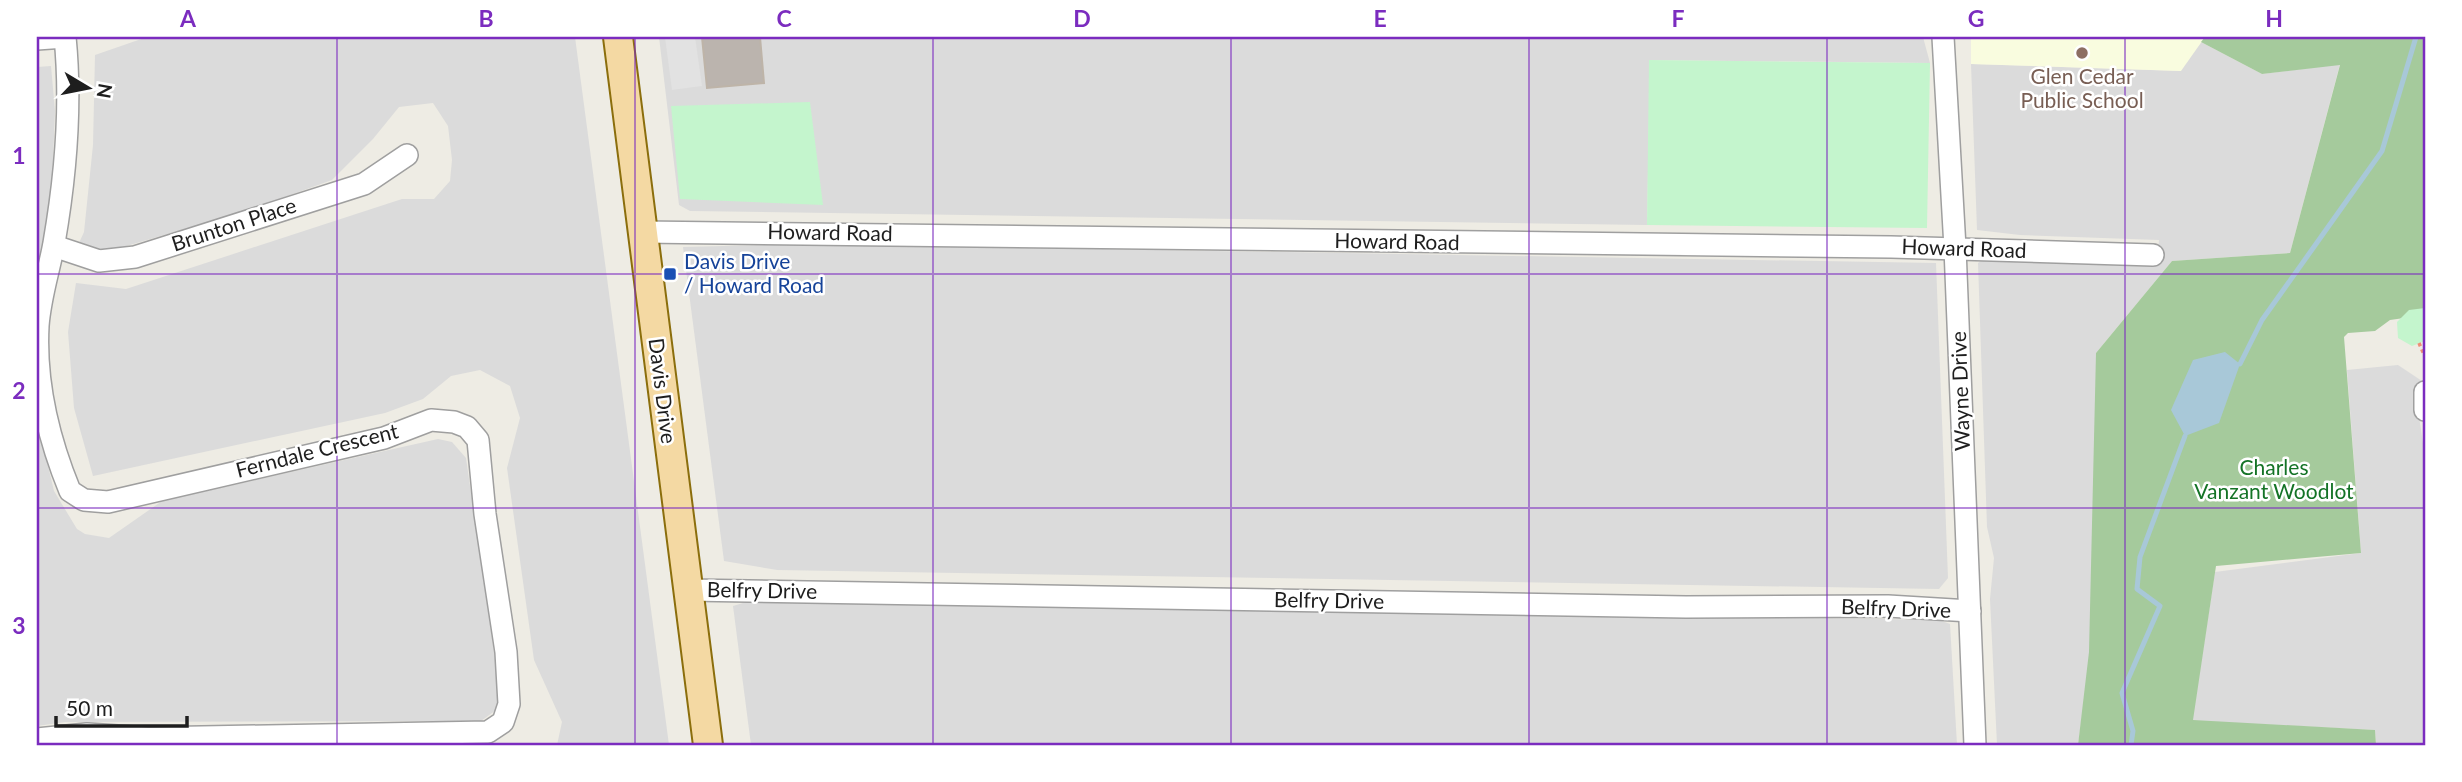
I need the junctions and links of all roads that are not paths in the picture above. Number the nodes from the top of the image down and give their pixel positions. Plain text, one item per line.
1 (65, 37) edge
2 (618, 37) edge
3 (1943, 37) edge
4 (37, 39) edge
5 (407, 155) dead end
6 (642, 232) junction
7 (54, 246) junction
8 (1955, 248) junction
9 (2153, 255) dead end
10 (2425, 392) edge
11 (2425, 410) edge
12 (688, 590) junction
13 (1970, 611) junction
14 (37, 739) edge
15 (708, 745) edge
16 (1975, 745) edge

1 - 4 street
1 - 7 street, Ferndale Crescent
2 - 6 main road, Davis Drive
3 - 8 street, Wayne Drive
5 - 7 street, Brunton Place
6 - 8 street, Howard Road
6 - 12 main road, Davis Drive
7 - 14 street, Ferndale Crescent
8 - 9 street, Howard Road
8 - 13 street, Wayne Drive
10 - 11 street
12 - 13 street, Belfry Drive
12 - 15 main road, Davis Drive
13 - 16 street, Wayne Drive

